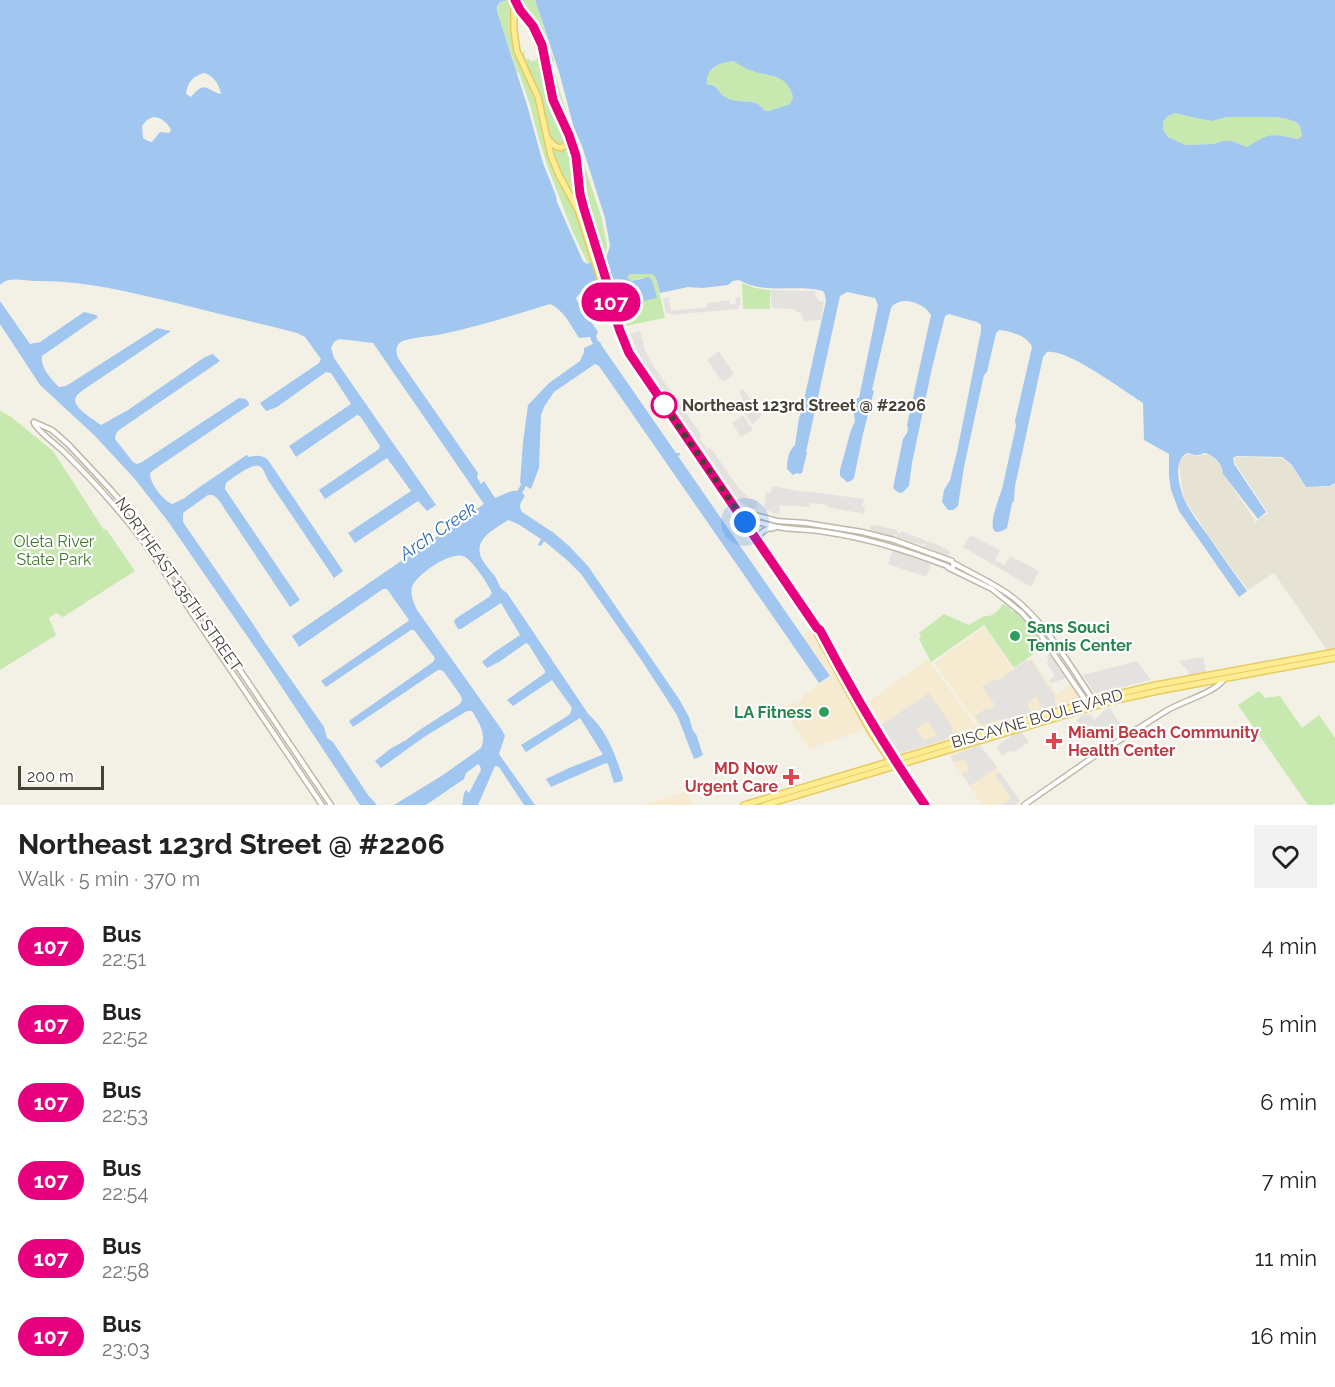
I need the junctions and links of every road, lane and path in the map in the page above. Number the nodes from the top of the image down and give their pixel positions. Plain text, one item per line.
1 (514, 0) edge
2 (545, 135) junction
3 (569, 135) junction
4 (596, 257) junction
5 (52, 430) junction
6 (47, 436) junction
7 (126, 507) junction
8 (119, 511) junction
9 (745, 522) junction
10 (780, 528) junction
11 (760, 532) dead end
12 (950, 565) junction
13 (186, 590) junction
14 (179, 594) junction
15 (1335, 652) edge
16 (1335, 658) edge
17 (1230, 672) junction
18 (842, 674) junction
19 (244, 676) junction
20 (1224, 679) junction
21 (237, 680) junction
22 (1092, 704) junction
23 (1040, 717) junction
24 (1030, 726) junction
25 (869, 728) junction
26 (878, 733) junction
27 (884, 751) junction
28 (896, 763) junction
29 (878, 765) junction
30 (304, 766) junction
31 (298, 770) junction
32 (322, 805) edge
33 (331, 805) edge
34 (744, 805) edge
35 (765, 805) edge
36 (925, 805) edge
37 (1024, 805) edge

1 - 2 main road
1 - 3 main road
2 - 3 main road
2 - 4 main road
3 - 4 main road
4 - 9 main road
5 - 6 street
5 - 6 street, NORTHEAST 135TH STREET
5 - 7 street, NORTHEAST 135TH STREET
6 - 8 street, NORTHEAST 135TH STREET
7 - 8 street
7 - 13 street, NORTHEAST 135TH STREET
8 - 14 street, NORTHEAST 135TH STREET
9 - 10 street
9 - 12 street
9 - 18 main road
10 - 11 street
10 - 12 street
12 - 22 street
13 - 14 street
13 - 19 street, NORTHEAST 135TH STREET
14 - 21 street, NORTHEAST 135TH STREET
15 - 17 main road, BISCAYNE BOULEVARD
16 - 20 main road, BISCAYNE BOULEVARD
17 - 20 main road
17 - 22 main road, BISCAYNE BOULEVARD
18 - 25 main road
18 - 26 main road
19 - 21 street
19 - 30 street, NORTHEAST 135TH STREET
20 - 22 main road, BISCAYNE BOULEVARD
20 - 37 street
21 - 31 street, NORTHEAST 135TH STREET
22 - 23 main road, BISCAYNE BOULEVARD
22 - 24 main road, BISCAYNE BOULEVARD
23 - 24 main road
23 - 28 main road, BISCAYNE BOULEVARD
24 - 28 main road, BISCAYNE BOULEVARD
25 - 26 main road
25 - 27 main road
26 - 28 main road
27 - 28 main road
27 - 29 main road
28 - 29 main road, BISCAYNE BOULEVARD
28 - 35 main road, BISCAYNE BOULEVARD
28 - 36 main road
29 - 34 main road, BISCAYNE BOULEVARD
30 - 31 street
30 - 33 street, NORTHEAST 135TH STREET
31 - 32 street, NORTHEAST 135TH STREET

